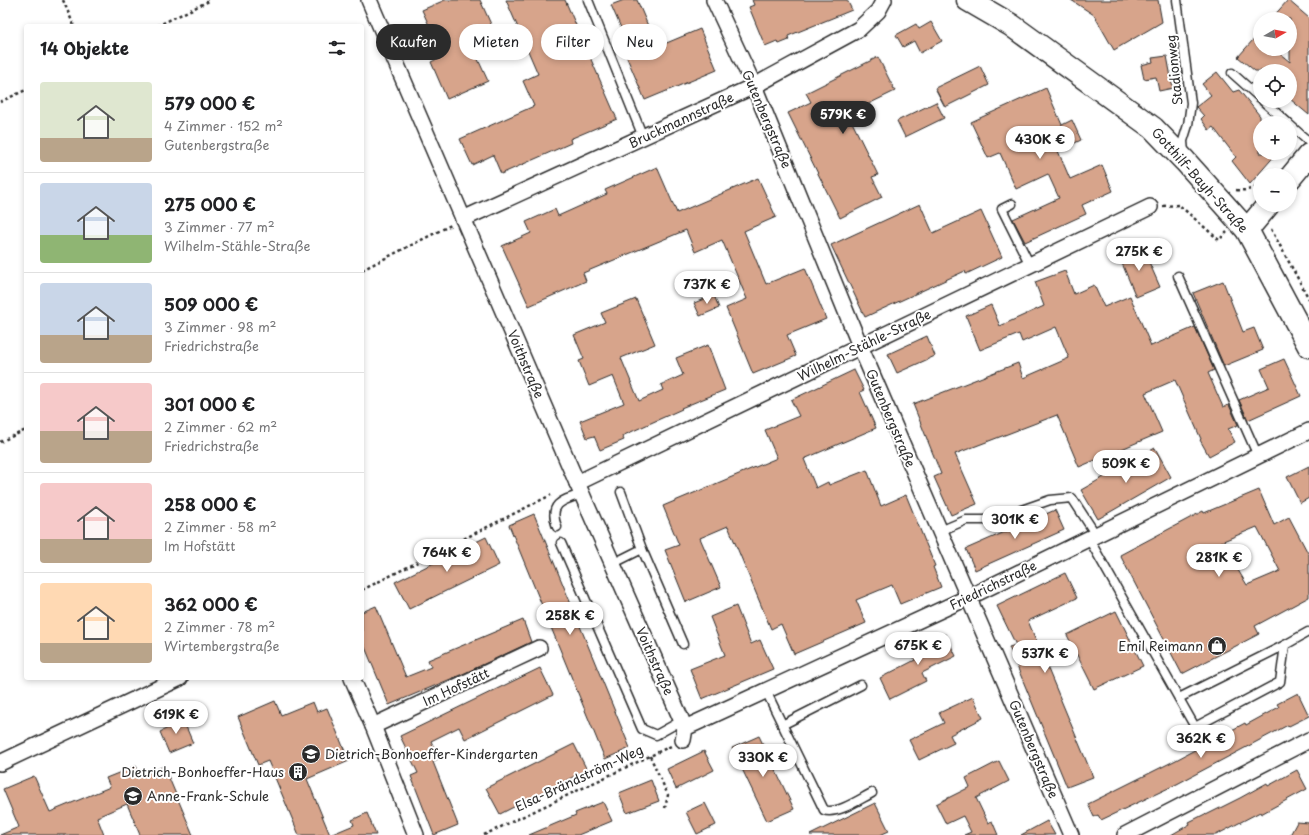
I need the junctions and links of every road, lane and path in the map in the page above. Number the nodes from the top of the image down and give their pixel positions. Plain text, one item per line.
1 (63, 0) edge
2 (211, 0) edge
3 (369, 0) edge
4 (588, 0) edge
5 (714, 0) edge
6 (884, 0) edge
7 (970, 0) edge
8 (1177, 0) edge
9 (73, 24) edge
10 (161, 24) edge
11 (1232, 74) dead end
12 (754, 86) junction
13 (24, 91) edge
14 (1253, 92) edge
15 (0, 102) edge
16 (1271, 108) edge
17 (1280, 116) edge
18 (1297, 131) edge
19 (643, 137) junction
20 (1309, 142) edge
21 (1309, 156) edge
22 (1185, 161) junction
23 (1297, 170) edge
24 (1253, 189) edge
25 (1246, 191) dead end
26 (1012, 204) dead end
27 (1150, 207) joint
28 (1268, 215) edge
29 (463, 219) junction
30 (1237, 231) junction
31 (1030, 265) junction
32 (364, 269) edge
33 (1178, 276) dead end
34 (1309, 298) edge
35 (860, 346) junction
36 (1309, 346) edge
37 (24, 431) edge
38 (1309, 431) edge
39 (0, 442) edge
40 (1258, 456) junction
41 (579, 488) junction
42 (621, 492) dead end
43 (557, 527) dead end
44 (940, 531) junction
45 (1093, 537) junction
46 (561, 543) dead end
47 (642, 549) junction
48 (612, 564) junction
49 (364, 589) edge
50 (969, 597) junction
51 (1308, 631) edge
52 (683, 644) dead end
53 (1285, 645) junction
54 (539, 648) dead end
55 (176, 680) edge
56 (353, 680) edge
57 (861, 685) dead end
58 (766, 691) junction
59 (1179, 698) junction
60 (782, 725) junction
61 (373, 726) junction
62 (683, 730) junction
63 (1309, 740) edge
64 (650, 756) junction
65 (0, 763) edge
66 (872, 793) dead end
67 (665, 808) dead end
68 (416, 835) edge
69 (484, 835) edge
70 (1071, 835) edge
71 (1125, 835) edge

1 - 9 path
2 - 10 path
3 - 29 street, Voithstraße
4 - 19 lane
5 - 12 street, Gutenbergstraße
6 - 12 street, Bruckmannstraße
7 - 22 street, Gotthilf-Bayh-Straße
8 - 22 lane, Stadionweg
11 - 14 lane
12 - 19 street, Bruckmannstraße
12 - 35 street, Gutenbergstraße
13 - 15 path
16 - 17 lane
18 - 20 lane
19 - 29 street, Bruckmannstraße
21 - 23 street
22 - 30 street, Gotthilf-Bayh-Straße
24 - 25 path
26 - 31 lane
27 - 30 path
27 - 31 street, Wilhelm-Stähle-Straße
28 - 30 street
28 - 34 path
29 - 32 path
29 - 41 street, Voithstraße
30 - 36 street, Gotthilf-Bayh-Straße
31 - 35 street, Wilhelm-Stähle-Straße
33 - 40 lane
35 - 41 street, Wilhelm-Stähle-Straße
35 - 44 street, Gutenbergstraße
37 - 39 path
38 - 40 street, Friedrichstraße
40 - 45 street, Friedrichstraße
41 - 43 lane
41 - 48 street, Voithstraße
41 - 49 path
42 - 47 lane
44 - 45 lane
44 - 50 street, Gutenbergstraße
45 - 50 street, Friedrichstraße
45 - 59 lane
46 - 62 lane
47 - 48 lane
47 - 52 lane
48 - 62 street, Voithstraße
50 - 58 street, Friedrichstraße
50 - 70 street, Gutenbergstraße
51 - 53 lane
53 - 59 lane
53 - 59 lane
54 - 61 street, Im Hofstätt
55 - 65 street
56 - 61 street
57 - 60 lane
58 - 60 lane
58 - 62 street, Friedrichstraße
60 - 66 lane
61 - 68 street
62 - 64 path, Elsa-Brändström-Weg
63 - 71 street
64 - 67 path
64 - 69 path, Elsa-Brändström-Weg

